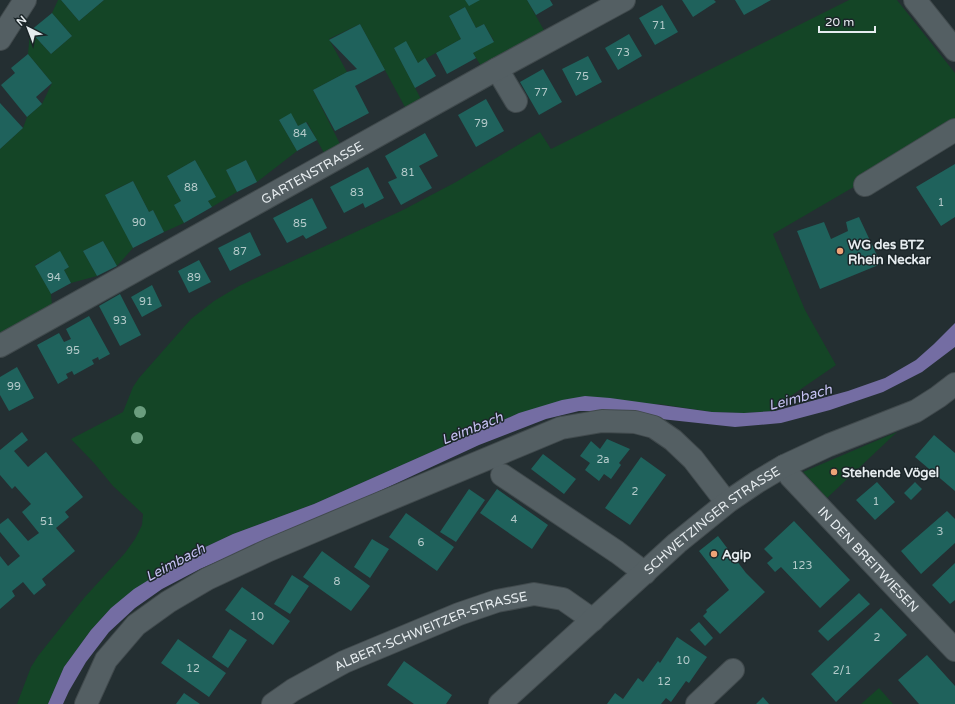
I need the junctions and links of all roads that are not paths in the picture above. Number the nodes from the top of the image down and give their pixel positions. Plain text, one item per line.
1 (25, 0) edge
2 (624, 0) edge
3 (915, 0) edge
4 (0, 38) edge
5 (955, 50) edge
6 (497, 68) junction
7 (516, 101) dead end
8 (955, 130) edge
9 (865, 185) dead end
10 (0, 346) edge
11 (955, 384) edge
12 (784, 466) junction
13 (502, 475) dead end
14 (720, 494) dead end
15 (645, 573) junction
16 (593, 620) junction
17 (955, 650) edge
18 (733, 670) dead end
19 (86, 704) edge
20 (273, 704) edge
21 (500, 704) edge
22 (697, 704) edge

1 - 4 street
2 - 6 street, GARTENSTRASSE
3 - 5 street
6 - 7 street
6 - 10 street, GARTENSTRASSE
8 - 9 street
11 - 12 street, SCHWETZINGER STRASSE
12 - 15 street, SCHWETZINGER STRASSE
12 - 17 street, IN DEN BREITWIESEN
13 - 15 street
14 - 19 street
15 - 16 street, SCHWETZINGER STRASSE
16 - 20 street, ALBERT-SCHWEITZER-STRASSE
16 - 21 street, SCHWETZINGER STRASSE
18 - 22 street

